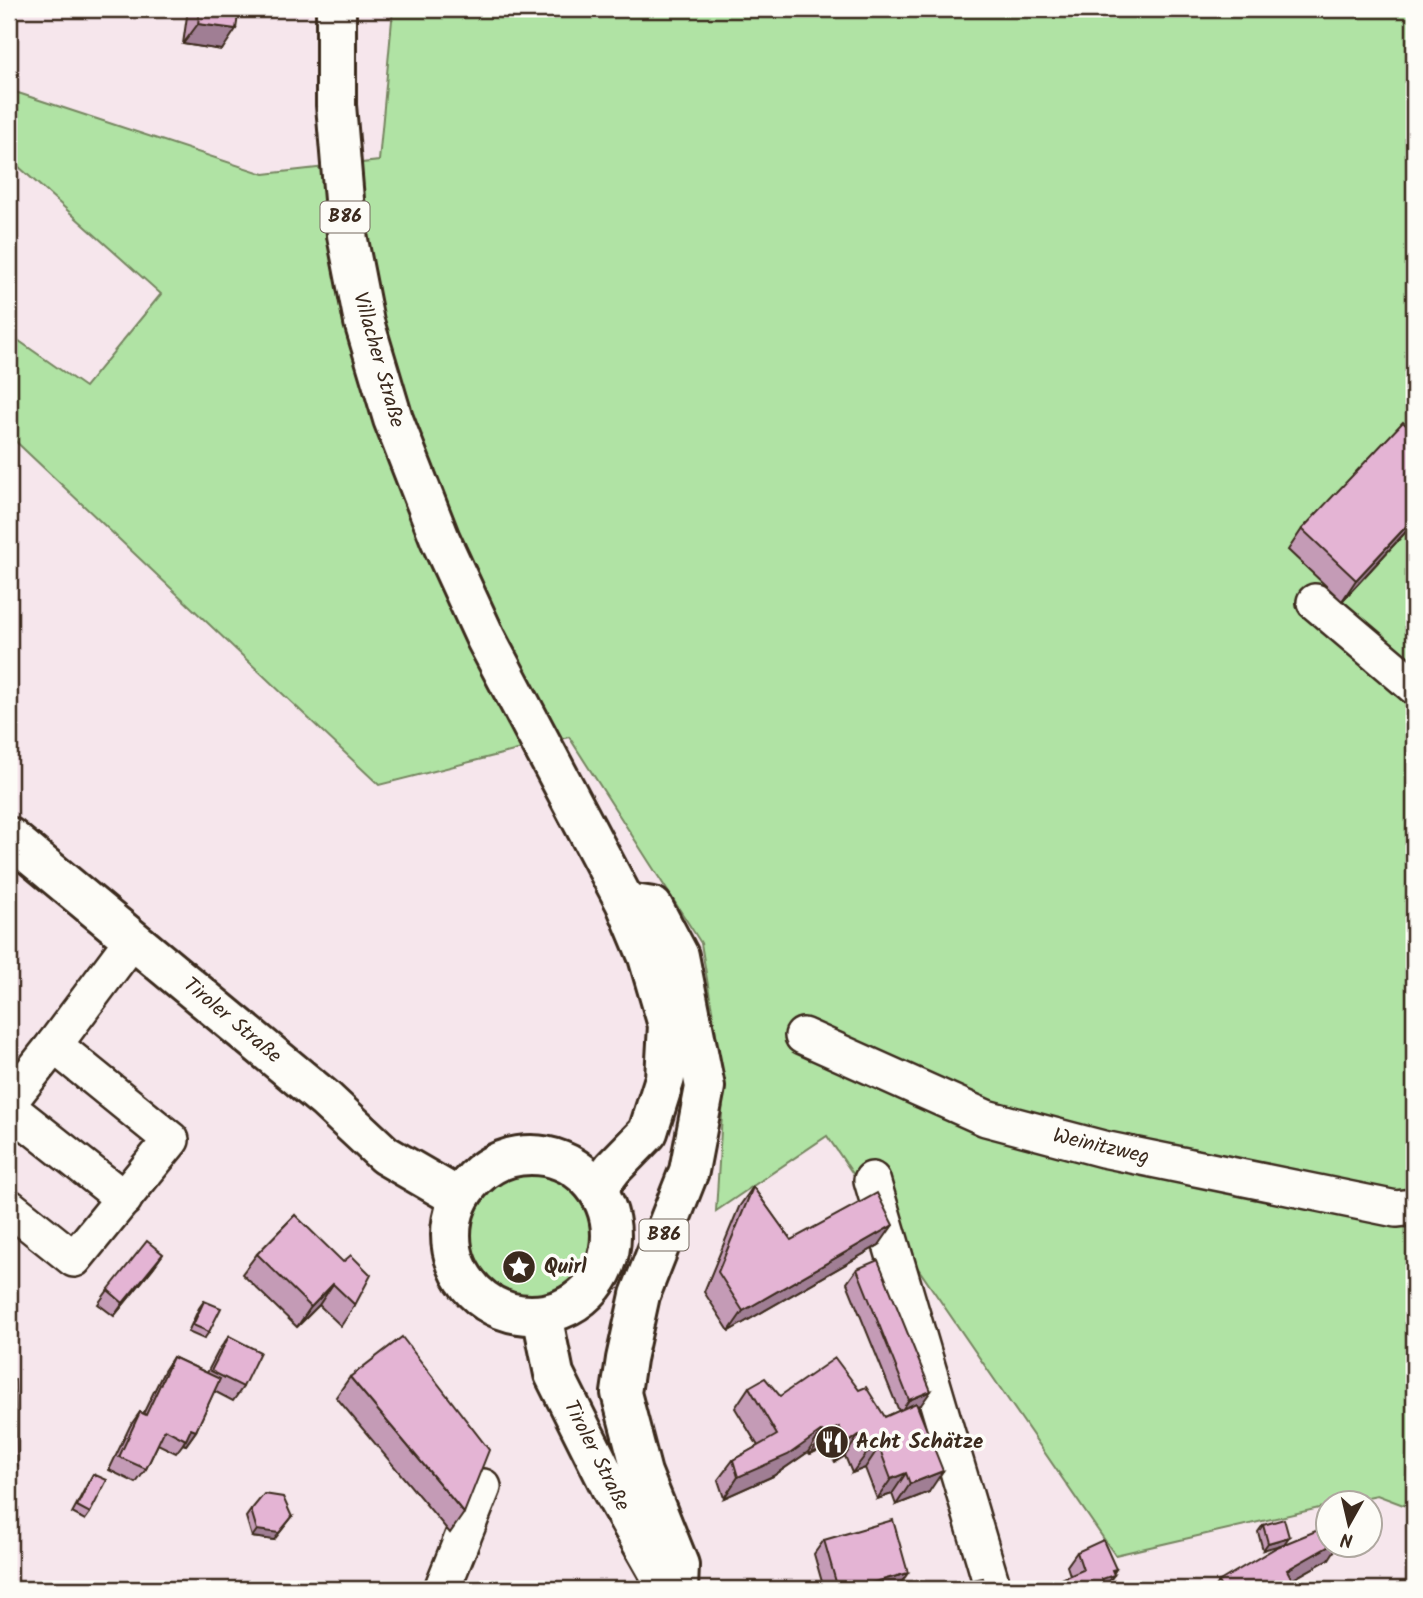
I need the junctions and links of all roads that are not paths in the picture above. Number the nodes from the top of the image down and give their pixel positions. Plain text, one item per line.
1 (336, 9) edge
2 (1315, 602) dead end
3 (1414, 686) edge
4 (9, 837) edge
5 (625, 902) junction
6 (133, 939) junction
7 (803, 1036) dead end
8 (54, 1045) junction
9 (9, 1102) edge
10 (9, 1108) edge
11 (872, 1180) dead end
12 (597, 1189) junction
13 (459, 1198) junction
14 (124, 1199) junction
15 (9, 1207) edge
16 (1414, 1207) edge
17 (542, 1315) junction
18 (483, 1487) edge
19 (442, 1589) edge
20 (668, 1589) edge
21 (678, 1589) edge
22 (993, 1589) edge

1 - 5 main road, Villacher Straße / B86
2 - 3 street
4 - 6 main road, Tiroler Straße
5 - 12 main road, B86
5 - 21 main road, B86
6 - 8 street
6 - 13 main road, Tiroler Straße
7 - 16 street, Weinitzweg
8 - 9 street
8 - 14 street
10 - 14 street
11 - 22 street
12 - 13 main road
12 - 17 main road
13 - 17 main road
14 - 15 street
17 - 20 main road, Tiroler Straße
18 - 19 street

